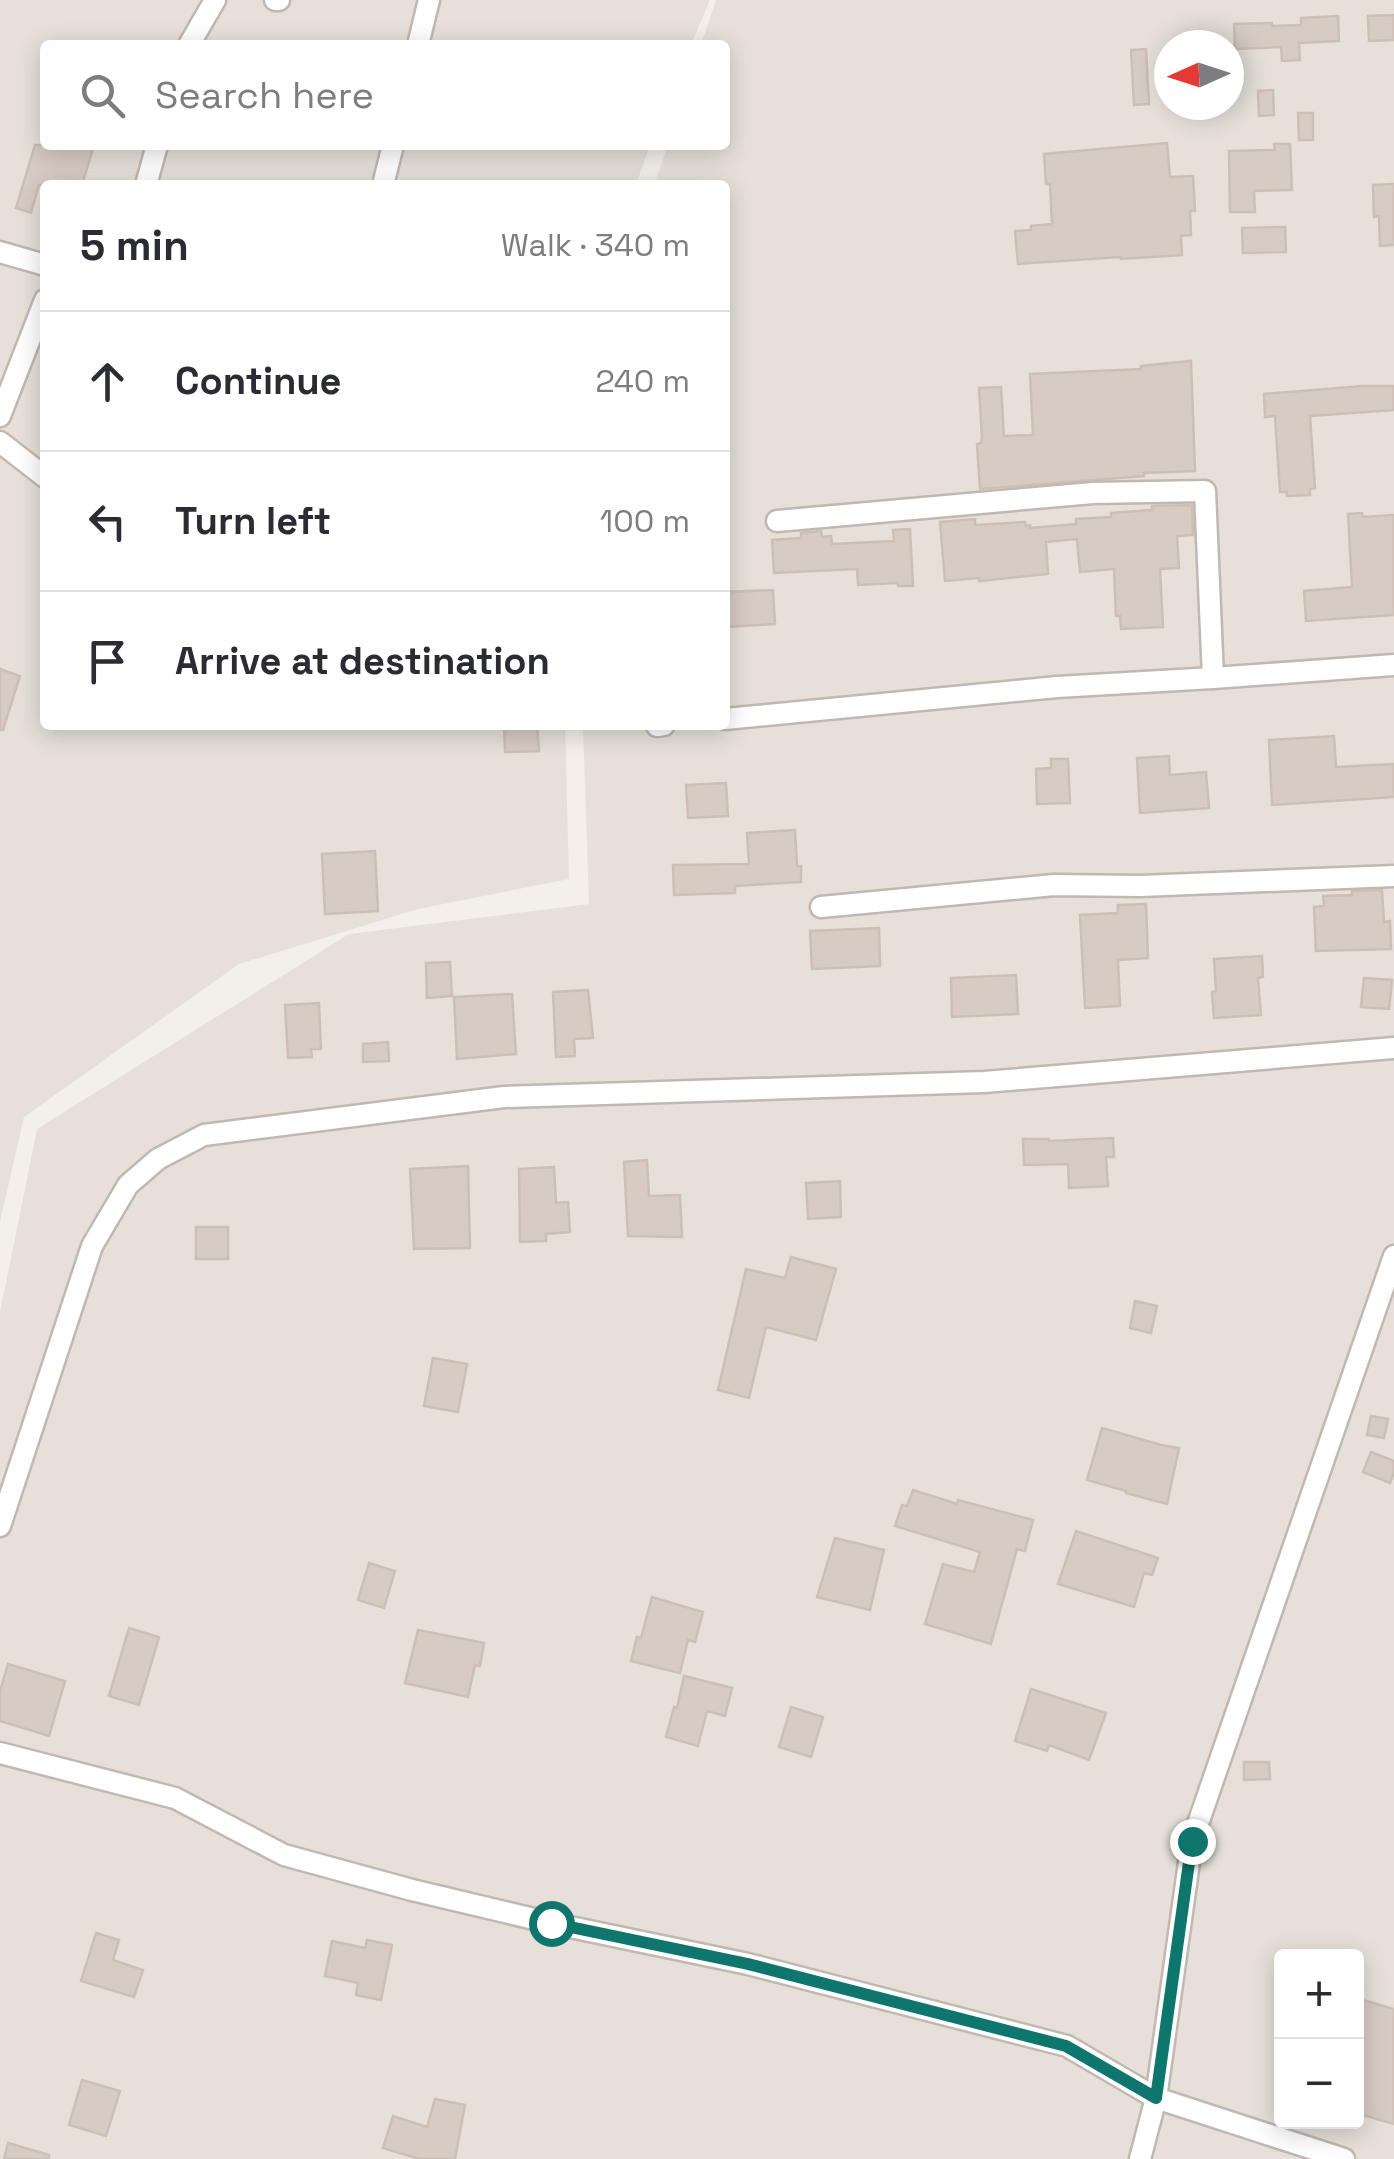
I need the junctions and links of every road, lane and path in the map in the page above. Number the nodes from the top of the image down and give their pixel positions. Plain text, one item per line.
1 (215, 0) edge
2 (430, 0) edge
3 (191, 40) edge
4 (419, 40) edge
5 (156, 150) edge
6 (392, 150) edge
7 (147, 180) edge
8 (384, 180) edge
9 (0, 252) edge
10 (40, 264) edge
11 (40, 313) edge
12 (0, 416) edge
13 (0, 442) edge
14 (40, 473) edge
15 (777, 520) dead end
16 (1394, 665) edge
17 (1213, 678) junction
18 (730, 719) edge
19 (1394, 876) edge
20 (822, 907) dead end
21 (1394, 1048) edge
22 (1394, 1256) edge
23 (0, 1526) edge
24 (0, 1754) edge
25 (1156, 2098) junction
26 (1140, 2159) edge
27 (1344, 2159) edge

1 - 3 street
2 - 4 street
5 - 7 street
6 - 8 street
9 - 10 street
11 - 12 street
13 - 14 street
15 - 17 street
16 - 17 street
17 - 18 street
19 - 20 street
21 - 23 street
22 - 25 street
24 - 25 street
25 - 26 street
25 - 27 street

